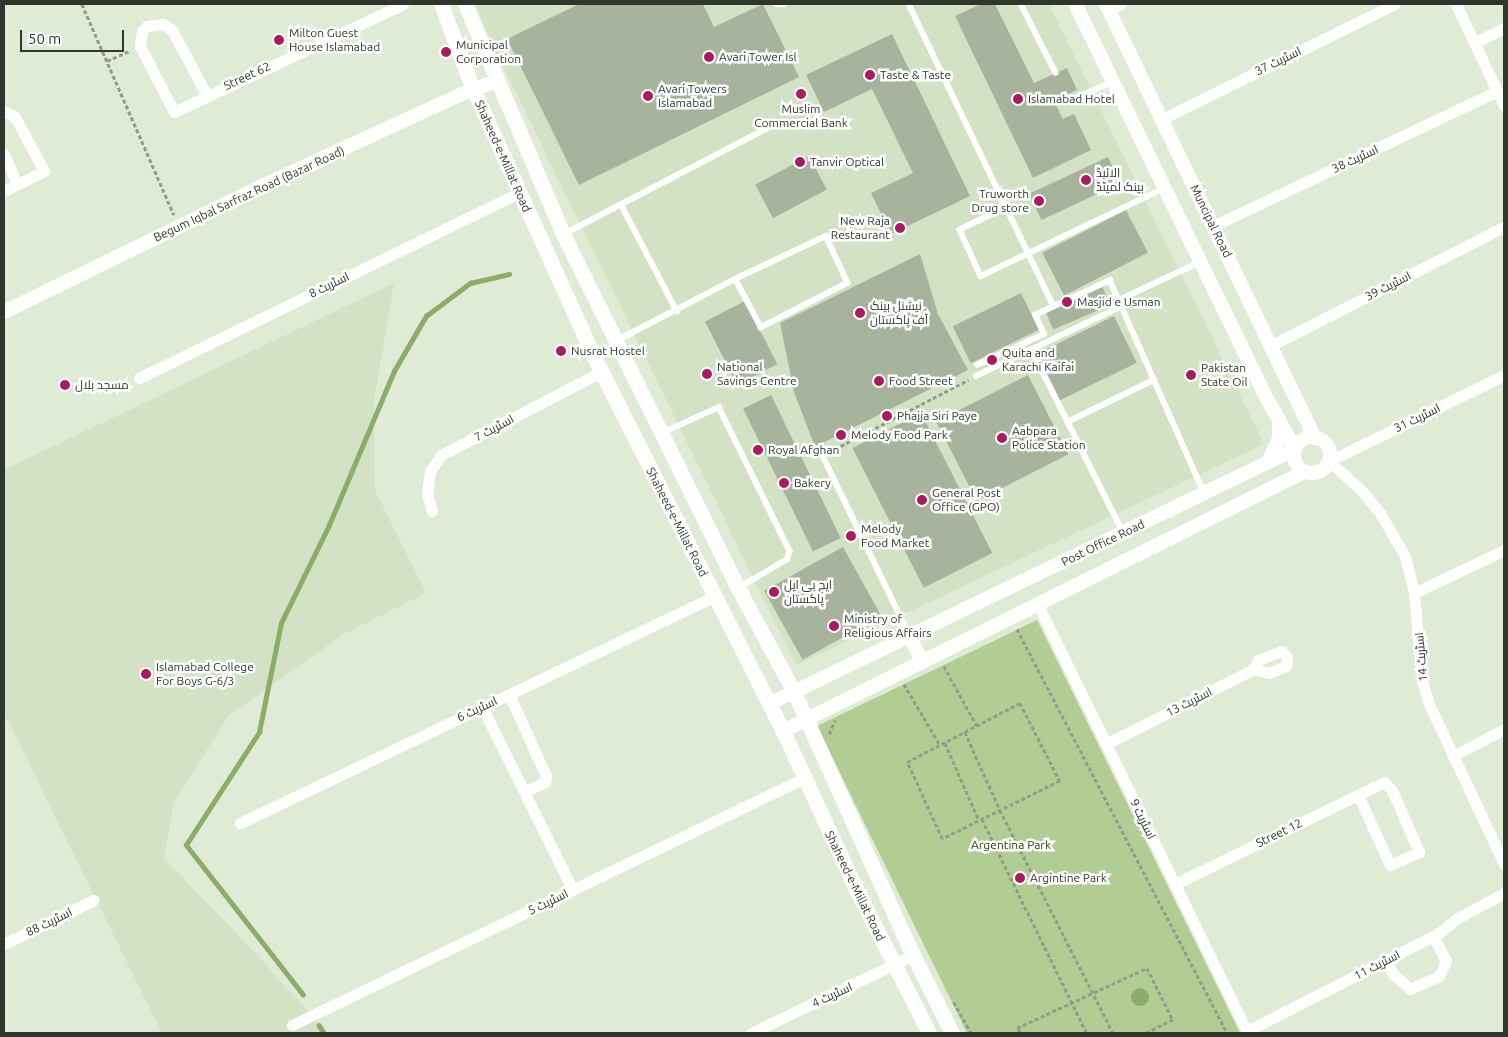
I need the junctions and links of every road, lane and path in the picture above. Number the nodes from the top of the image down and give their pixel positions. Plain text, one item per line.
1 (82, 4) edge
2 (403, 4) edge
3 (441, 4) edge
4 (465, 4) edge
5 (777, 4) edge
6 (784, 4) edge
7 (909, 4) edge
8 (1021, 4) edge
9 (1075, 4) edge
10 (1395, 4) edge
11 (1456, 4) edge
12 (1112, 6) edge
13 (1504, 28) edge
14 (1474, 43) junction
15 (140, 46) junction
16 (107, 61) junction
17 (1056, 74) dead end
18 (496, 82) junction
19 (1113, 82) junction
20 (473, 89) junction
21 (1497, 92) junction
22 (206, 94) junction
23 (1066, 96) dead end
24 (1504, 106) edge
25 (4, 111) edge
26 (1162, 119) junction
27 (768, 128) dead end
28 (4, 154) edge
29 (17, 184) junction
30 (1165, 188) junction
31 (4, 191) edge
32 (520, 192) junction
33 (621, 204) junction
34 (1006, 208) junction
35 (1213, 226) junction
36 (179, 227) junction
37 (1504, 227) edge
38 (563, 234) junction
39 (1030, 253) junction
40 (1200, 262) junction
41 (735, 279) junction
42 (1119, 300) junction
43 (1054, 306) junction
44 (1122, 306) junction
45 (677, 311) junction
46 (4, 312) edge
47 (614, 342) junction
48 (1272, 345) junction
49 (1032, 350) junction
50 (592, 353) junction
51 (978, 366) dead end
52 (601, 372) junction
53 (1504, 375) edge
54 (976, 376) joint
55 (139, 378) dead end
56 (1154, 380) junction
57 (1279, 420) junction
58 (1067, 422) junction
59 (662, 432) junction
60 (1315, 438) junction
61 (1295, 449) junction
62 (824, 458) joint
63 (1329, 461) junction
64 (1268, 462) junction
65 (1304, 472) junction
66 (1205, 494) junction
67 (432, 511) dead end
68 (1123, 532) junction
69 (1504, 550) edge
70 (738, 588) junction
71 (1414, 594) junction
72 (715, 596) junction
73 (1038, 605) junction
74 (1008, 633) dead end
75 (910, 636) junction
76 (941, 660) junction
77 (952, 661) dead end
78 (922, 662) junction
79 (936, 669) dead end
80 (1254, 669) junction
81 (912, 680) dead end
82 (899, 682) junction
83 (794, 692) junction
84 (509, 694) junction
85 (769, 704) junction
86 (482, 707) junction
87 (836, 717) dead end
88 (807, 720) junction
89 (977, 726) junction
90 (1504, 730) edge
91 (783, 731) junction
92 (965, 732) junction
93 (829, 742) dead end
94 (945, 743) junction
95 (1106, 744) junction
96 (940, 745) junction
97 (1453, 756) junction
98 (804, 778) junction
99 (524, 792) junction
100 (1358, 795) junction
101 (1000, 810) junction
102 (980, 820) junction
103 (240, 823) dead end
104 (1504, 864) edge
105 (1175, 884) junction
106 (573, 890) junction
107 (1504, 893) edge
108 (94, 900) dead end
109 (1436, 934) junction
110 (4, 944) edge
111 (913, 955) junction
112 (1386, 961) junction
113 (894, 966) junction
114 (1093, 993) junction
115 (952, 998) dead end
116 (1072, 1003) junction
117 (292, 1025) dead end
118 (1247, 1032) edge
119 (751, 1033) edge
120 (929, 1033) edge
121 (952, 1033) edge
122 (971, 1033) edge
123 (1020, 1033) edge
124 (1087, 1033) edge
125 (1113, 1033) edge
126 (1146, 1033) edge
127 (1228, 1033) edge

1 - 16 path
2 - 22 street, Street 62
3 - 20 main road, Shaheed-e-Millat Road
4 - 18 main road, Shaheed-e-Millat Road
5 - 6 lane
7 - 34 lane
8 - 17 lane
9 - 19 street
10 - 26 street, اسٹریٹ 37
11 - 14 street
12 - 26 street, Muncipal Road
13 - 14 street
14 - 21 street
15 - 16 path
15 - 22 street, Street 62
15 - 22 street
16 - 36 path
18 - 20 street, Begum Iqbal Sarfraz Road (Bazar Road)
18 - 38 main road, Shaheed-e-Millat Road
19 - 23 lane
19 - 30 street
20 - 32 main road, Shaheed-e-Millat Road
20 - 36 street, Begum Iqbal Sarfraz Road (Bazar Road)
21 - 24 street
21 - 35 street, اسٹریٹ 38
25 - 29 street
26 - 35 street, Muncipal Road
27 - 33 lane
28 - 29 street
29 - 31 street
30 - 39 lane
30 - 40 street
32 - 50 main road, Shaheed-e-Millat Road
32 - 55 street, اسٹریٹ 8
33 - 38 lane
33 - 45 lane
34 - 39 lane
34 - 39 lane
35 - 48 street, Muncipal Road
36 - 46 street, Begum Iqbal Sarfraz Road (Bazar Road)
37 - 48 street, اسٹریٹ 39
38 - 47 main road, Shaheed-e-Millat Road
39 - 43 lane
40 - 42 lane
40 - 57 street
41 - 41 lane
41 - 45 lane
42 - 43 lane
42 - 44 lane
43 - 51 lane
44 - 49 lane
44 - 56 lane
45 - 47 lane
47 - 50 main road
47 - 59 main road, Shaheed-e-Millat Road
48 - 60 street, Muncipal Road
49 - 54 lane
49 - 58 lane
50 - 52 main road, Shaheed-e-Millat Road
52 - 67 street, اسٹریٹ 7
52 - 72 main road, Shaheed-e-Millat Road
53 - 63 street, اسٹریٹ 31
54 - 62 path
56 - 58 lane
56 - 66 lane
57 - 61 street
57 - 64 street
58 - 68 lane
59 - 70 main road, Shaheed-e-Millat Road
59 - 70 lane
60 - 61 street
60 - 63 street
61 - 64 street, Post Office Road
61 - 65 street
62 - 75 lane
63 - 65 street
63 - 71 street, اسٹریٹ 14
64 - 66 street, Post Office Road
65 - 73 street, Post Office Road
66 - 68 street, Post Office Road
68 - 75 street, Post Office Road
69 - 71 street
70 - 83 main road, Shaheed-e-Millat Road
71 - 97 street, اسٹریٹ 14
72 - 84 street, اسٹریٹ 6
72 - 85 main road, Shaheed-e-Millat Road
73 - 76 street, Post Office Road
73 - 95 street, اسٹریٹ 9
74 - 127 path
75 - 78 street
75 - 83 street, Post Office Road
76 - 77 path
76 - 78 street, Post Office Road
76 - 79 path
76 - 89 path
78 - 82 street, Post Office Road
80 - 80 street, اسٹریٹ 13
80 - 95 street, اسٹریٹ 13
81 - 82 path
82 - 88 street, Post Office Road
82 - 96 path
83 - 85 street, Post Office Road
83 - 88 main road, Shaheed-e-Millat Road
84 - 86 street, اسٹریٹ 6
84 - 99 street
85 - 91 main road, Shaheed-e-Millat Road
86 - 99 street
86 - 103 street, اسٹریٹ 6
87 - 93 path
88 - 91 street, Post Office Road
88 - 111 main road, Shaheed-e-Millat Road
89 - 92 path
89 - 101 path
90 - 97 street
91 - 98 main road, Shaheed-e-Millat Road
92 - 94 path
92 - 101 path
94 - 96 path
94 - 102 path
95 - 105 street, اسٹریٹ 9
96 - 102 path
97 - 104 street, اسٹریٹ 14
98 - 106 street, اسٹریٹ 5
98 - 113 main road, Shaheed-e-Millat Road
99 - 106 street
100 - 100 street, Street 12
100 - 105 street, Street 12
101 - 102 path
101 - 114 path
102 - 116 path
105 - 118 street, اسٹریٹ 9
106 - 117 street, اسٹریٹ 5
107 - 109 street, اسٹریٹ 11
108 - 110 street, اسٹریٹ 88
109 - 112 street, اسٹریٹ 11
109 - 112 street
111 - 113 street, اسٹریٹ 4
111 - 121 main road, Shaheed-e-Millat Road
112 - 118 street, اسٹریٹ 11
113 - 119 street, اسٹریٹ 4
113 - 120 main road, Shaheed-e-Millat Road
114 - 116 path
114 - 125 path
114 - 126 path
115 - 122 path
116 - 123 path
116 - 124 path

